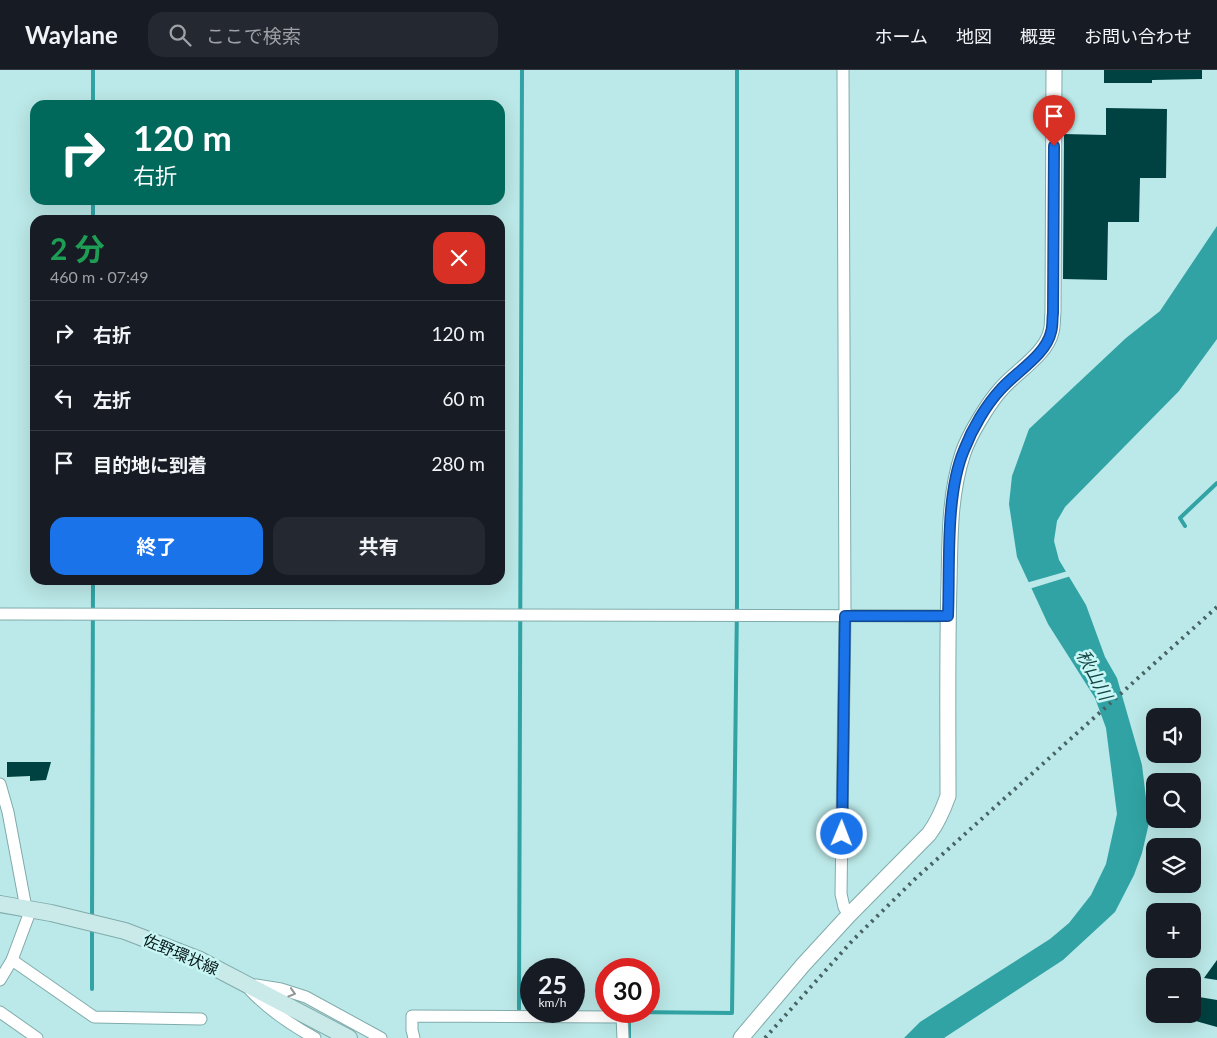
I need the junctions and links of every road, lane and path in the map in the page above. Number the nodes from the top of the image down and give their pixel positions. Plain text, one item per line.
1 (843, 70) edge
2 (1054, 70) edge
3 (0, 614) edge
4 (845, 616) junction
5 (948, 616) junction
6 (0, 784) edge
7 (0, 904) edge
8 (28, 909) junction
9 (849, 915) junction
10 (12, 960) junction
11 (0, 980) edge
12 (244, 983) junction
13 (0, 1012) edge
14 (201, 1019) dead end
15 (37, 1038) edge
16 (314, 1038) edge
17 (349, 1038) edge
18 (381, 1038) edge
19 (414, 1038) edge
20 (623, 1038) edge
21 (741, 1038) edge

1 - 4 street
2 - 5 street
3 - 4 street
4 - 5 street
4 - 9 street
5 - 9 street
6 - 8 street
7 - 8 main road, 佐野環状線
8 - 10 street
8 - 12 main road, 佐野環状線
9 - 21 street
10 - 11 street
10 - 14 street
12 - 16 street
12 - 17 main road, 佐野環状線
12 -> 18 street
13 - 15 street
19 - 20 street

